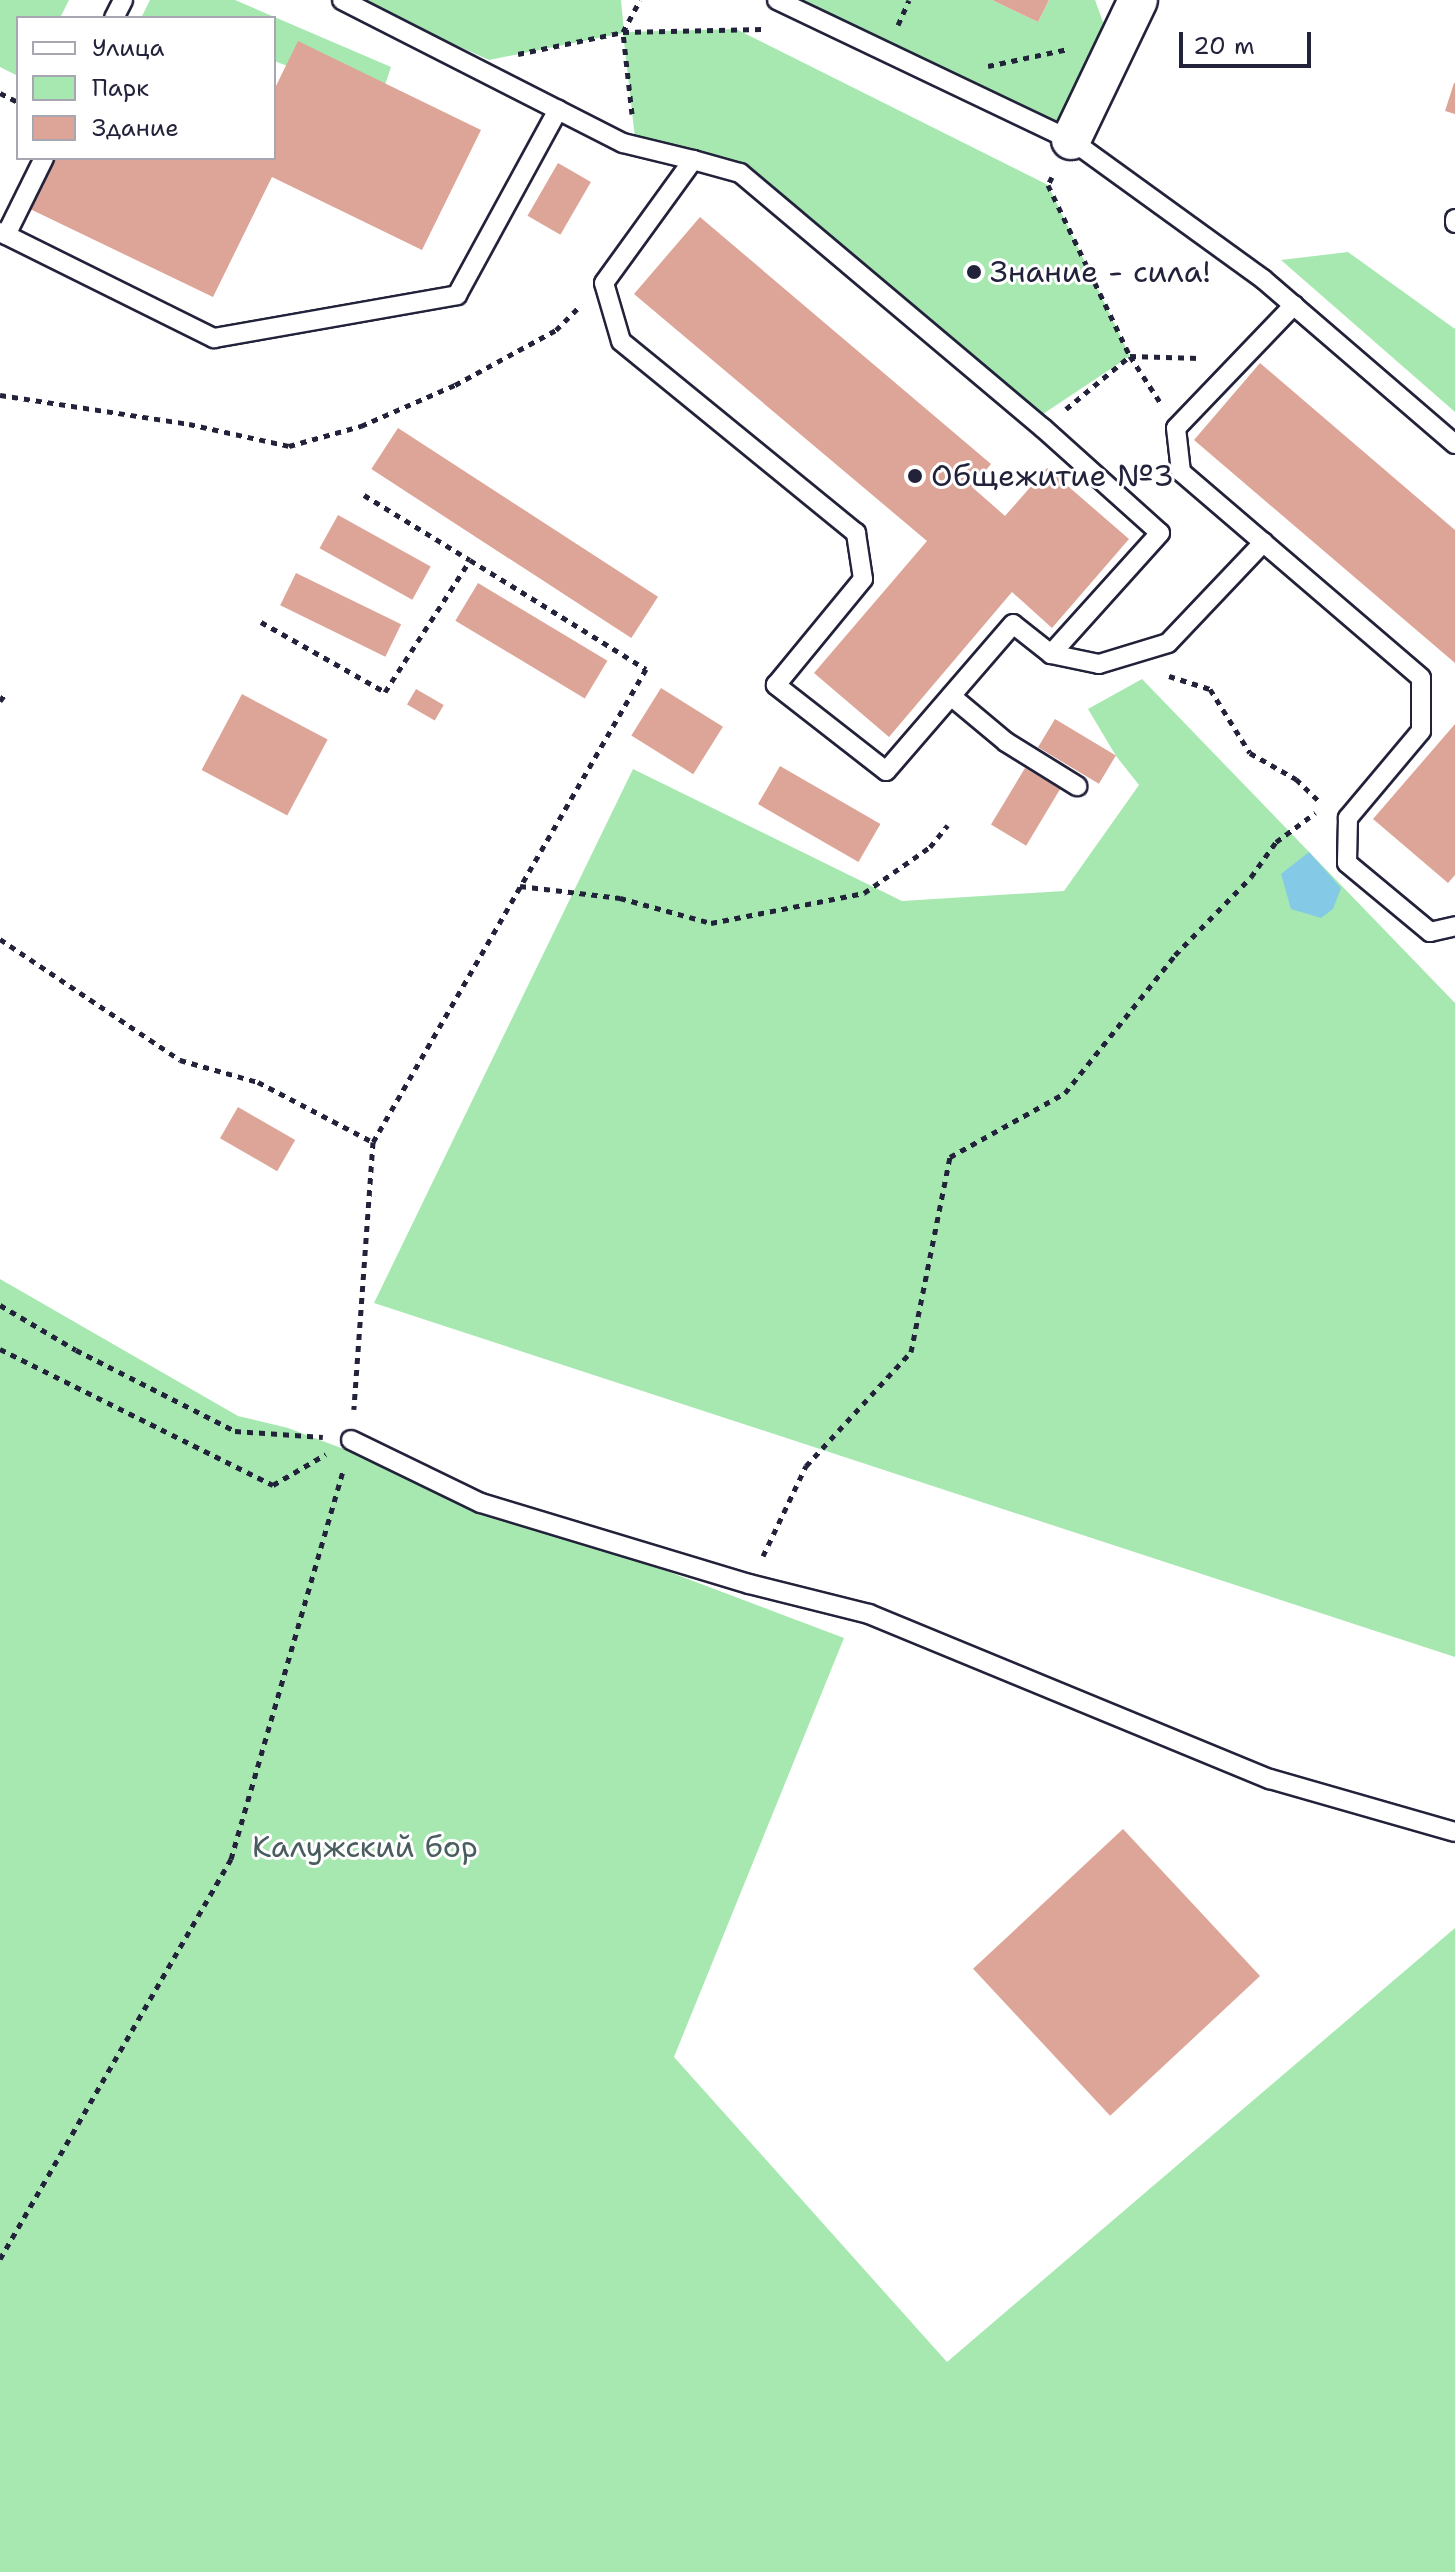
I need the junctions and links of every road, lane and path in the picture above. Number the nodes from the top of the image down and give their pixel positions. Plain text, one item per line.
1 (342, 0) edge
2 (640, 0) edge
3 (777, 0) edge
4 (1138, 0) edge
5 (768, 29) dead end
6 (623, 32) junction
7 (1075, 47) dead end
8 (470, 64) junction
9 (936, 77) junction
10 (558, 110) junction
11 (1071, 140) junction
12 (636, 147) junction
13 (43, 160) edge
14 (693, 160) junction
15 (1048, 185) dead end
16 (3, 234) edge
17 (604, 283) junction
18 (1294, 305) junction
19 (1130, 356) junction
20 (1240, 359) junction
21 (0, 395) edge
22 (1043, 428) junction
23 (1176, 428) junction
24 (1455, 444) edge
25 (364, 495) dead end
26 (1264, 542) junction
27 (470, 560) junction
28 (261, 622) dead end
29 (1051, 654) junction
30 (1099, 664) junction
31 (5, 694) dead end
32 (951, 696) junction
33 (0, 701) edge
34 (1077, 786) dead end
35 (948, 825) dead end
36 (520, 886) junction
37 (1455, 926) edge
38 (0, 939) edge
39 (373, 1142) junction
40 (0, 1305) edge
41 (0, 1349) edge
42 (351, 1440) junction
43 (749, 1584) junction
44 (1455, 1832) edge
45 (0, 2259) edge

1 - 8 lane
2 - 6 path
3 - 9 lane
4 - 11 street
5 - 6 path
6 - 8 path
6 - 12 path
7 - 9 path
8 - 10 lane
9 - 11 lane
10 - 12 lane
10 - 16 lane
11 - 18 lane
12 - 14 lane
13 - 16 lane
14 - 17 lane
14 - 22 lane
15 - 19 path
17 - 21 path
17 - 32 lane
18 - 20 lane
18 - 24 lane
19 - 20 path
19 - 22 path
19 - 23 path
20 - 23 lane
22 - 29 lane
23 - 26 lane
25 - 27 path
26 - 30 lane
26 - 37 lane
27 - 28 path
27 - 36 path
29 - 30 lane
29 - 32 lane
30 - 43 path
31 - 33 path
32 - 34 lane
35 - 36 path
36 - 39 path
38 - 39 path
39 - 42 path
40 - 42 path
41 - 42 path
42 - 43 lane
42 - 45 path
43 - 44 lane

